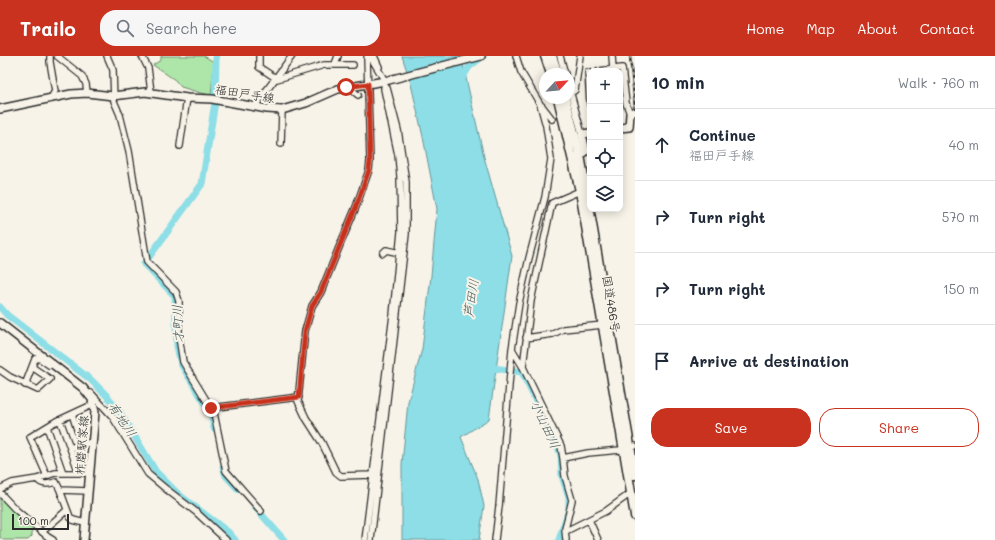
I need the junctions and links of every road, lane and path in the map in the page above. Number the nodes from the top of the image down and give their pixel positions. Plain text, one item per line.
1 (50, 56) edge
2 (56, 56) edge
3 (107, 56) edge
4 (142, 56) edge
5 (259, 56) edge
6 (292, 56) edge
7 (338, 56) edge
8 (369, 56) edge
9 (374, 56) edge
10 (481, 56) edge
11 (516, 56) edge
12 (545, 56) edge
13 (552, 56) edge
14 (560, 56) edge
15 (580, 56) edge
16 (612, 56) edge
17 (335, 64) junction
18 (353, 64) dead end
19 (548, 68) edge
20 (556, 68) edge
21 (563, 68) edge
22 (614, 68) edge
23 (587, 72) edge
24 (577, 73) junction
25 (275, 77) junction
26 (623, 77) edge
27 (386, 80) junction
28 (368, 84) junction
29 (342, 88) junction
30 (575, 90) edge
31 (151, 92) junction
32 (87, 93) junction
33 (358, 95) dead end
34 (113, 96) junction
35 (51, 98) junction
36 (187, 98) junction
37 (539, 102) edge
38 (540, 104) joint
39 (560, 104) edge
40 (570, 104) edge
41 (572, 104) edge
42 (254, 106) junction
43 (0, 109) edge
44 (282, 110) junction
45 (632, 112) edge
46 (552, 119) dead end
47 (623, 127) edge
48 (587, 133) edge
49 (582, 134) junction
50 (281, 144) dead end
51 (180, 146) dead end
52 (577, 156) junction
53 (580, 191) junction
54 (406, 223) junction
55 (401, 232) junction
56 (383, 253) dead end
57 (400, 253) junction
58 (0, 323) edge
59 (603, 325) junction
60 (526, 338) junction
61 (512, 349) junction
62 (32, 367) junction
63 (523, 367) junction
64 (0, 370) edge
65 (60, 370) junction
66 (25, 385) junction
67 (83, 388) junction
68 (299, 397) junction
69 (94, 404) junction
70 (211, 408) junction
71 (72, 414) junction
72 (60, 420) junction
73 (47, 427) junction
74 (92, 442) junction
75 (82, 445) junction
76 (630, 447) edge
77 (70, 448) junction
78 (564, 458) junction
79 (63, 473) junction
80 (79, 473) junction
81 (90, 473) junction
82 (635, 474) edge
83 (372, 475) junction
84 (47, 476) junction
85 (37, 479) junction
86 (0, 490) edge
87 (60, 490) junction
88 (88, 491) junction
89 (0, 493) edge
90 (631, 494) junction
91 (68, 510) junction
92 (262, 511) dead end
93 (635, 516) edge
94 (589, 520) junction
95 (85, 523) junction
96 (565, 529) junction
97 (42, 532) junction
98 (53, 540) edge
99 (84, 540) edge
100 (226, 540) edge
101 (365, 540) edge
102 (371, 540) edge
103 (495, 540) edge
104 (566, 540) edge
105 (598, 540) edge

1 - 35 street
2 - 32 street
3 - 34 street
4 - 31 street
5 - 25 street
6 - 25 street
7 - 17 street
8 - 27 street
8 - 28 street
9 - 27 street
10 - 27 main road, 福田戸手線
11 - 37 street
12 - 19 highway
13 - 20 highway
14 - 21 street
15 - 24 street
16 - 22 street
17 - 18 street
17 - 25 street
23 - 24 street
24 - 30 street
25 - 42 street
26 - 45 street
27 - 28 main road, 福田戸手線
27 - 54 street
27 - 55 street
28 - 29 main road, 福田戸手線
28 - 68 street
29 - 33 street
29 - 44 main road, 福田戸手線
31 - 34 main road, 福田戸手線
31 - 36 main road, 福田戸手線
32 - 34 main road, 福田戸手線
32 - 35 main road, 福田戸手線
34 - 70 street
35 - 43 main road, 福田戸手線
36 - 42 main road, 福田戸手線
36 - 51 street
38 - 46 street
38 - 61 street
39 - 52 highway, 国道486号
40 - 52 highway, 国道486号
41 - 49 street
42 - 44 main road, 福田戸手線
44 - 50 street
45 - 47 main road
48 - 49 main road
49 - 52 main road
52 - 53 highway, 国道486号
52 - 76 highway, 国道486号
53 - 59 highway, 国道486号
53 - 60 street
54 - 55 street
54 - 102 street
55 - 57 street
56 - 57 street
57 - 83 street
58 - 65 main road, 柞磨駅家線
59 - 60 street
59 - 76 highway, 国道486号
60 - 63 street
61 - 63 street
61 - 103 street
62 - 65 street
62 - 66 street
62 - 66 street
63 - 78 street
64 - 66 street
65 - 67 main road, 柞磨駅家線
67 - 69 main road, 柞磨駅家線
67 - 100 street
68 - 70 street
68 - 83 street
69 - 71 street
69 - 74 main road, 柞磨駅家線
70 - 92 street
71 - 72 street
71 - 75 street
72 - 73 street
72 - 77 street
73 - 79 street
73 - 84 street
74 - 75 street
74 - 81 main road, 柞磨駅家線
75 - 77 street
76 - 78 street
76 - 82 highway, 国道486号
76 - 90 highway, 国道486号
77 - 80 street
78 - 96 street
79 - 80 street
79 - 84 street
80 - 81 street
81 - 88 main road, 柞磨駅家線
83 - 101 street
84 - 85 street
85 - 86 street
85 - 87 street
87 - 88 street
87 - 91 street
88 - 95 main road, 柞磨駅家線
89 - 97 street
90 - 93 highway, 国道486号
90 - 94 street
91 - 95 street
91 - 97 street
94 - 96 street
94 - 105 street
95 - 99 main road, 柞磨駅家線
96 - 104 street
97 - 98 street

